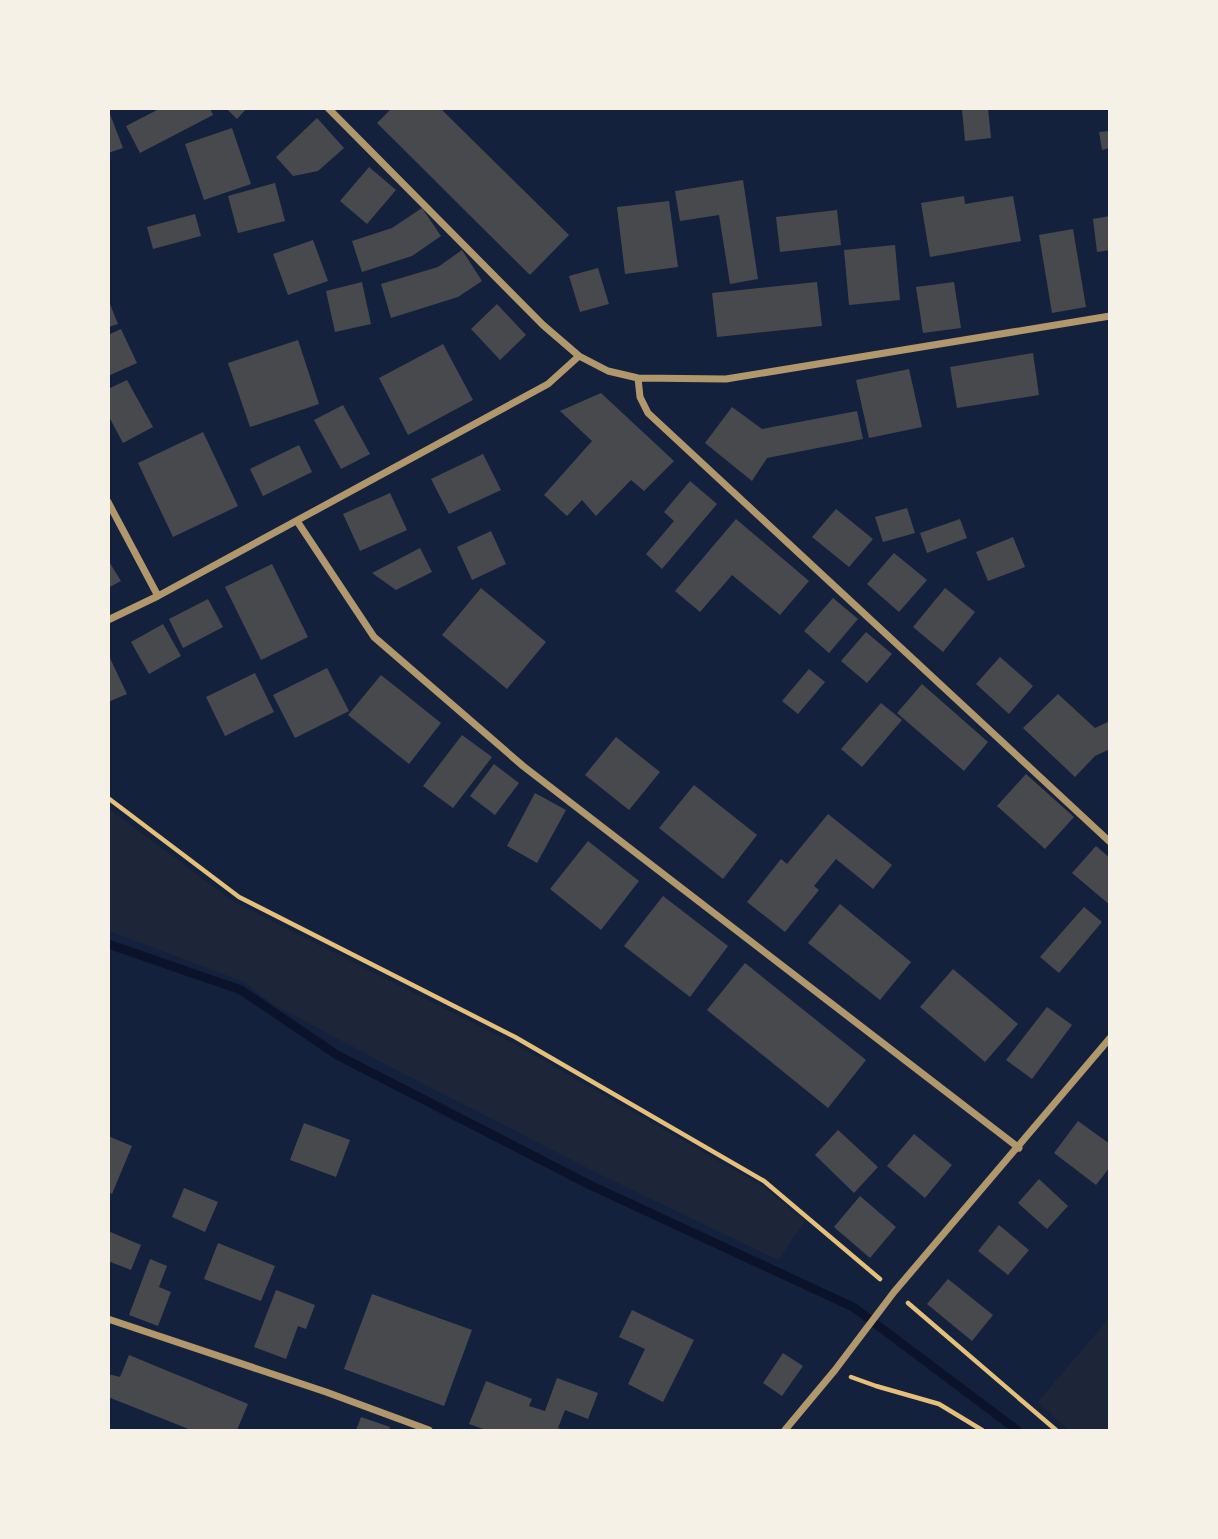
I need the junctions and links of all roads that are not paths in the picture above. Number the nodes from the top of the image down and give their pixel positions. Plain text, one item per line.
1 (328, 108) edge
2 (1110, 316) edge
3 (579, 356) junction
4 (638, 378) junction
5 (108, 502) edge
6 (297, 521) junction
7 (158, 596) junction
8 (108, 620) edge
9 (1110, 842) edge
10 (1110, 1038) edge
11 (1019, 1148) junction
12 (108, 1320) edge
13 (429, 1430) edge
14 (785, 1430) edge

1 - 3 street
2 - 4 street
3 - 4 street
3 - 6 street
4 - 9 street
5 - 7 street
6 - 7 street
6 - 11 street
7 - 8 street
10 - 11 street
11 - 14 street
12 - 13 street

